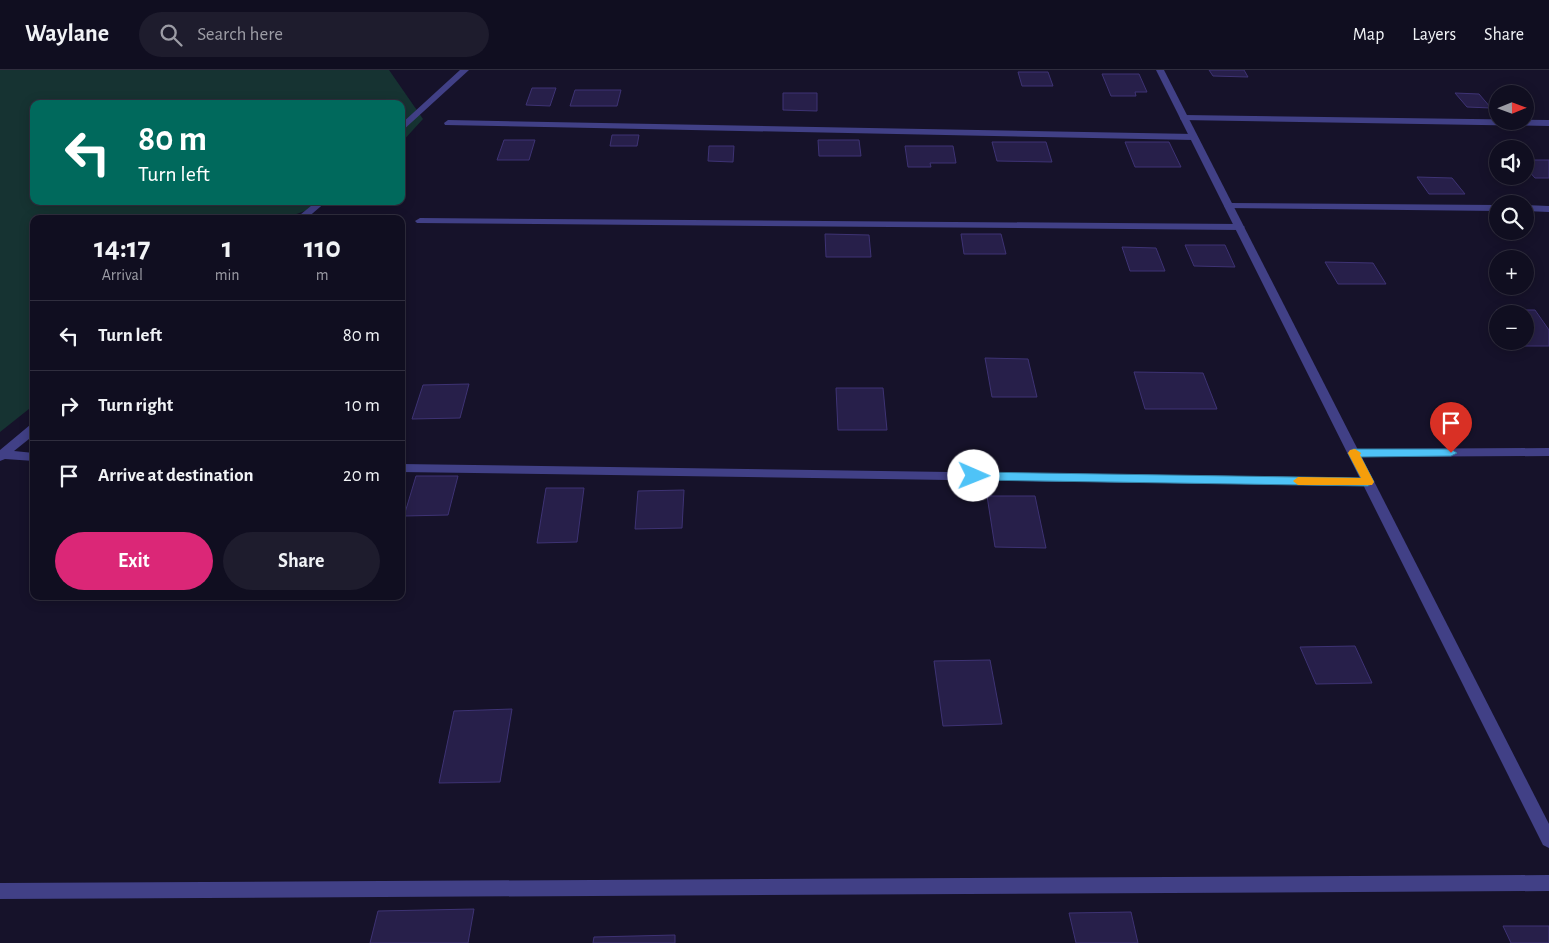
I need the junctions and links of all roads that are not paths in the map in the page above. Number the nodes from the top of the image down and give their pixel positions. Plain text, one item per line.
1 (465, 70) edge
2 (1160, 70) edge
3 (1184, 118) junction
4 (448, 123) dead end
5 (1549, 123) edge
6 (405, 125) edge
7 (1194, 138) junction
8 (318, 205) edge
9 (1229, 206) junction
10 (1489, 208) edge
11 (1534, 208) edge
12 (1549, 209) edge
13 (305, 215) edge
14 (420, 221) dead end
15 (1240, 227) junction
16 (30, 432) edge
17 (1549, 452) edge
18 (1353, 453) junction
19 (2, 456) edge
20 (30, 457) edge
21 (405, 468) edge
22 (1368, 482) junction
23 (1549, 840) edge
24 (1549, 883) edge
25 (0, 891) edge

1 - 6 street
2 - 3 street
3 - 5 street
3 - 7 street
4 - 7 street
7 - 9 street
8 - 13 street
9 - 10 street
9 - 15 street
11 - 12 street
14 - 15 street
15 - 18 street
16 - 19 street
17 - 18 street
18 - 22 street
19 - 20 street
21 - 22 street
22 - 23 street
24 - 25 street

